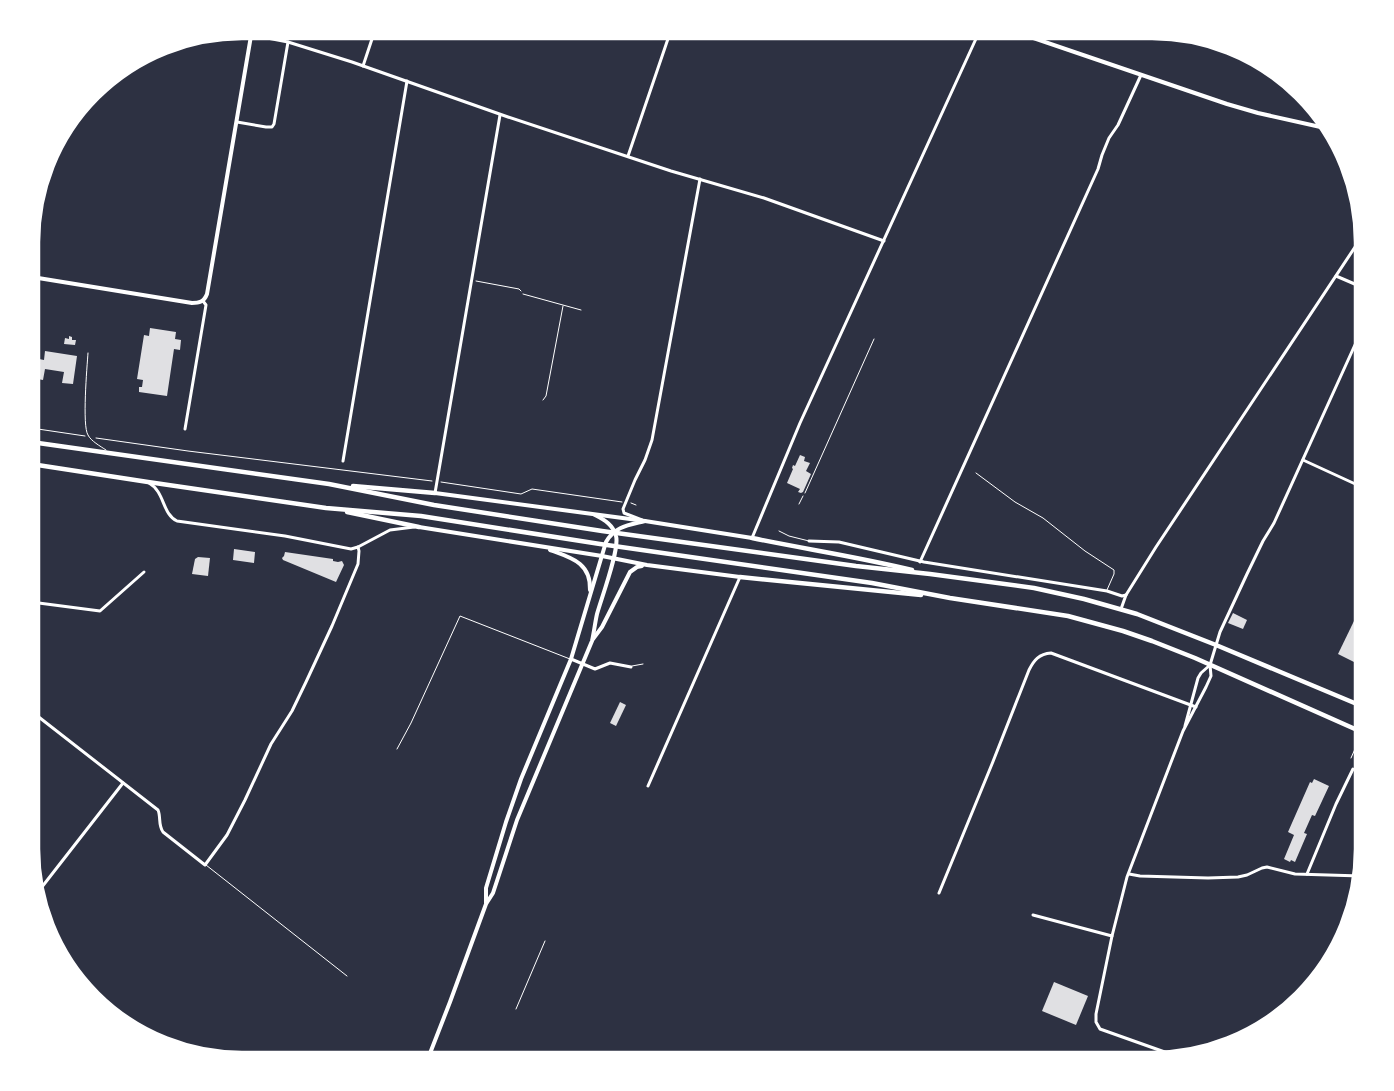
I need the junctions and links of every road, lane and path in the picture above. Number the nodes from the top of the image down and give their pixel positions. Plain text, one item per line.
1 (251, 39) edge
2 (277, 39) edge
3 (372, 39) edge
4 (668, 39) edge
5 (976, 39) edge
6 (1036, 39) edge
7 (288, 42) junction
8 (363, 66) junction
9 (1141, 75) junction
10 (407, 81) junction
11 (500, 115) junction
12 (237, 122) junction
13 (1319, 127) edge
14 (628, 156) junction
15 (700, 179) junction
16 (884, 241) junction
17 (1355, 247) edge
18 (1336, 276) junction
19 (39, 278) edge
20 (476, 281) dead end
21 (1355, 284) edge
22 (523, 294) joint
23 (203, 301) junction
24 (563, 306) junction
25 (581, 310) dead end
26 (874, 338) dead end
27 (1355, 345) edge
28 (88, 353) dead end
29 (543, 400) dead end
30 (39, 429) edge
31 (185, 430) dead end
32 (88, 436) junction
33 (39, 443) edge
34 (108, 452) junction
35 (1303, 460) junction
36 (343, 461) dead end
37 (39, 465) edge
38 (976, 473) dead end
39 (437, 481) junction
40 (148, 482) junction
41 (329, 484) junction
42 (1355, 484) edge
43 (435, 494) junction
44 (803, 496) joint
45 (626, 502) junction
46 (799, 504) dead end
47 (326, 508) junction
48 (595, 515) junction
49 (645, 521) junction
50 (418, 527) junction
51 (614, 531) junction
52 (779, 531) dead end
53 (752, 538) junction
54 (809, 541) joint
55 (358, 547) junction
56 (544, 547) junction
57 (602, 556) junction
58 (613, 560) junction
59 (920, 562) junction
60 (647, 565) junction
61 (144, 572) dead end
62 (930, 574) junction
63 (740, 577) junction
64 (1107, 591) junction
65 (1126, 595) junction
66 (590, 598) junction
67 (950, 598) junction
68 (39, 603) edge
69 (1122, 609) junction
70 (592, 641) junction
71 (1216, 645) junction
72 (571, 659) junction
73 (582, 664) junction
74 (643, 664) dead end
75 (1210, 665) junction
76 (631, 666) joint
77 (1190, 704) junction
78 (1355, 704) edge
79 (1196, 707) junction
80 (39, 717) edge
81 (1355, 729) edge
82 (1183, 731) junction
83 (397, 749) dead end
84 (1355, 749) edge
85 (1351, 758) dead end
86 (1353, 769) dead end
87 (123, 783) junction
88 (648, 786) dead end
89 (205, 865) junction
90 (1129, 874) junction
91 (1307, 874) junction
92 (1354, 876) edge
93 (42, 886) edge
94 (939, 893) dead end
95 (486, 904) junction
96 (1034, 915) dead end
97 (1112, 936) junction
98 (545, 941) dead end
99 (347, 976) dead end
100 (516, 1009) dead end
101 (430, 1052) edge
102 (1165, 1052) edge

1 - 12 main road
2 - 7 street
3 - 8 street
4 - 14 street
5 - 16 street
6 - 9 main road
7 - 8 street
7 - 12 street
8 - 10 street
9 - 13 main road
9 - 59 street
10 - 11 street
10 - 36 street
11 - 14 street
11 - 39 street
12 - 23 main road
14 - 15 street
15 - 16 street
15 - 45 street
16 - 53 street
17 - 18 street
18 - 21 street
18 - 65 street
19 - 23 main road
20 - 22 path
22 - 24 lane
23 - 31 street
24 - 25 lane
24 - 29 lane
26 - 44 path
27 - 35 street
28 - 32 lane
30 - 32 path
32 - 34 lane
32 - 39 path
33 - 34 main road
34 - 41 main road
35 - 42 street
35 - 71 street
37 - 40 main road
38 - 64 lane
39 - 43 street
39 - 45 path
40 - 47 main road
40 - 55 street
41 - 43 main road
41 - 62 main road
43 - 48 main road
44 - 46 lane
45 - 49 street
47 - 50 main road
47 - 67 main road
48 - 49 main road
48 - 51 main road
49 - 51 main road
49 - 53 main road
50 - 55 street
50 - 56 main road
51 - 57 main road
51 - 58 main road
52 - 54 lane
53 - 62 main road
54 - 59 street
55 - 89 street
56 - 57 main road
56 - 66 main road
57 - 58 main road
57 - 66 main road
58 - 60 main road
58 - 70 main road
59 - 64 street
60 - 63 main road
60 - 70 main road
61 - 68 street
62 - 69 main road
63 - 67 main road
63 - 88 street
64 - 65 street
65 - 69 street
66 - 72 main road
67 - 75 main road
69 - 71 main road
70 - 73 main road
71 - 75 street
71 - 78 main road
72 - 73 street
72 - 83 lane
72 - 95 main road
73 - 76 street
73 - 95 main road
74 - 76 lane
75 - 77 street
75 - 79 street
75 - 81 main road
77 - 79 street
77 - 82 street
77 - 94 street
79 - 82 street
80 - 87 street
82 - 90 street
84 - 85 path
86 - 91 street
87 - 89 street
87 - 93 street
89 - 99 lane
90 - 91 street
90 - 97 street
91 - 92 street
95 - 101 main road
96 - 97 street
97 - 102 street
98 - 100 lane

